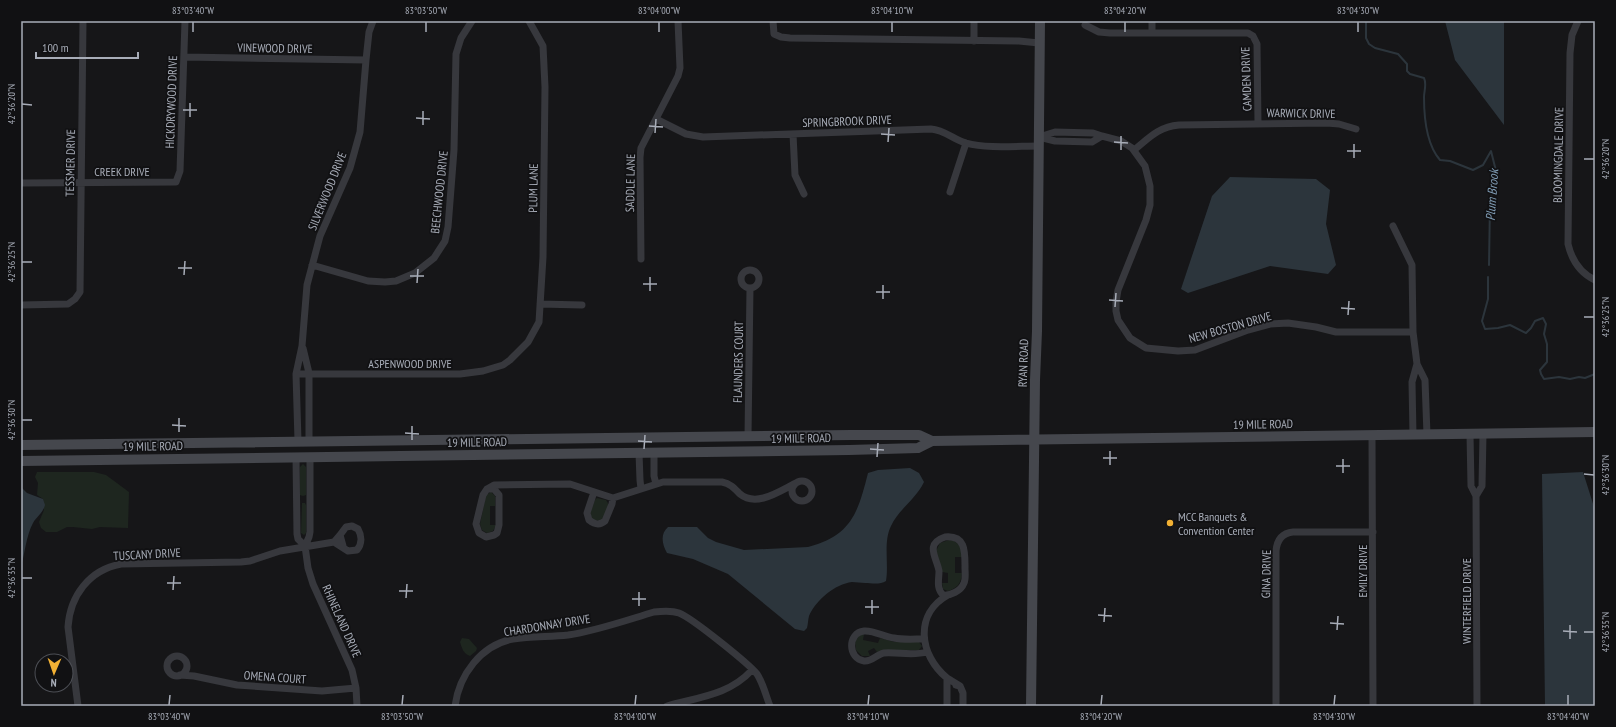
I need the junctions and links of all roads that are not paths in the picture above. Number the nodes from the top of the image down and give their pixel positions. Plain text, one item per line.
1 (83, 21) edge
2 (186, 21) edge
3 (372, 21) edge
4 (472, 21) edge
5 (529, 21) edge
6 (678, 21) edge
7 (773, 21) edge
8 (974, 21) edge
9 (1040, 21) edge
10 (1152, 21) edge
11 (1578, 21) edge
12 (1085, 25) dead end
13 (1152, 33) junction
14 (974, 41) junction
15 (1039, 44) junction
16 (184, 57) junction
17 (366, 60) junction
18 (656, 120) junction
19 (1258, 124) junction
20 (1356, 129) dead end
21 (793, 134) junction
22 (1039, 141) junction
23 (966, 143) junction
24 (1134, 150) junction
25 (81, 182) junction
26 (176, 182) joint
27 (21, 183) edge
28 (950, 192) dead end
29 (804, 194) dead end
30 (1393, 226) dead end
31 (641, 259) dead end
32 (312, 265) junction
33 (1595, 280) edge
34 (750, 288) dead end
35 (540, 304) junction
36 (582, 304) dead end
37 (21, 305) edge
38 (1413, 332) junction
39 (302, 346) junction
40 (518, 353) joint
41 (1416, 364) junction
42 (309, 373) junction
43 (296, 374) junction
44 (1595, 432) edge
45 (1470, 434) junction
46 (1483, 434) junction
47 (778, 435) junction
48 (899, 435) junction
49 (1413, 435) junction
50 (1427, 435) junction
51 (748, 436) junction
52 (1372, 436) junction
53 (641, 437) junction
54 (394, 440) junction
55 (1034, 440) junction
56 (267, 441) junction
57 (298, 441) junction
58 (310, 441) junction
59 (932, 441) junction
60 (26, 445) edge
61 (896, 449) junction
62 (771, 451) junction
63 (637, 453) junction
64 (654, 453) junction
65 (389, 456) junction
66 (261, 457) junction
67 (296, 457) junction
68 (310, 457) junction
69 (22, 460) edge
70 (798, 482) junction
71 (656, 484) junction
72 (499, 485) junction
73 (487, 489) junction
74 (642, 489) junction
75 (782, 490) junction
76 (594, 492) junction
77 (792, 493) junction
78 (499, 496) junction
79 (1476, 496) junction
80 (613, 498) junction
81 (1372, 532) junction
82 (340, 535) junction
83 (334, 542) junction
84 (305, 546) junction
85 (342, 546) junction
86 (939, 590) junction
87 (948, 595) junction
88 (938, 602) junction
89 (924, 639) junction
90 (927, 652) junction
91 (186, 665) junction
92 (752, 670) junction
93 (180, 675) junction
94 (194, 676) junction
95 (947, 678) junction
96 (960, 686) junction
97 (356, 688) junction
98 (947, 689) junction
99 (78, 706) edge
100 (357, 706) edge
101 (455, 706) edge
102 (667, 706) edge
103 (770, 706) edge
104 (947, 706) edge
105 (963, 706) edge
106 (1031, 706) edge
107 (1276, 706) edge
108 (1373, 706) edge
109 (1477, 706) edge

1 - 25 street, TESSMER DRIVE
2 - 16 street, HICKDRYWOOD DRIVE
3 - 17 street, SILVERWOOD DRIVE
4 - 32 street, BEECHWOOD DRIVE
5 - 35 street, PLUM LANE
6 - 18 street, SADDLE LANE
7 - 14 street
8 - 14 street
9 - 15 main road, RYAN ROAD
10 - 13 street
11 - 33 street, BLOOMINGDALE DRIVE
12 - 13 street, CAMDEN DRIVE
13 - 19 street, CAMDEN DRIVE
14 - 15 street
15 - 22 main road, RYAN ROAD
16 - 17 street, VINEWOOD DRIVE
16 - 26 street, HICKDRYWOOD DRIVE
17 - 32 street, SILVERWOOD DRIVE
18 - 21 street, SPRINGBROOK DRIVE
18 - 31 street, SADDLE LANE
19 - 20 street, WARWICK DRIVE
19 - 24 street, WARWICK DRIVE
21 - 23 street, SPRINGBROOK DRIVE
21 - 29 street
22 - 23 street, SPRINGBROOK DRIVE
22 - 24 street, SPRINGBROOK DRIVE
22 - 55 main road, RYAN ROAD
23 - 28 street
24 - 38 street, NEW BOSTON DRIVE
25 - 26 street, CREEK DRIVE
25 - 27 street, CREEK DRIVE
25 - 37 street, TESSMER DRIVE
30 - 38 street
32 - 39 street, SILVERWOOD DRIVE
34 - 51 street, FLAUNDERS COURT
35 - 36 street
35 - 40 street, PLUM LANE
38 - 41 street
39 - 42 street, SILVERWOOD DRIVE
39 - 43 street, SILVERWOOD DRIVE
40 - 42 street, ASPENWOOD DRIVE
41 - 49 street
41 - 50 street
42 - 43 street, ASPENWOOD DRIVE
42 - 58 street, SILVERWOOD DRIVE
43 - 57 street, SILVERWOOD DRIVE
44 - 46 main road, 19 MILE ROAD
45 - 46 main road, 19 MILE ROAD
45 - 50 main road, 19 MILE ROAD
45 - 79 street, WINTERFIELD DRIVE
46 - 79 street, WINTERFIELD DRIVE
47 - 48 main road, 19 MILE ROAD
47 - 51 main road, 19 MILE ROAD
47 - 62 main road
48 - 59 main road, 19 MILE ROAD
48 - 61 main road
49 - 50 main road, 19 MILE ROAD
49 - 52 main road, 19 MILE ROAD
51 - 53 main road, 19 MILE ROAD
52 - 55 main road, 19 MILE ROAD
52 - 81 street, EMILY DRIVE
53 - 54 main road, 19 MILE ROAD
53 - 63 main road
54 - 58 main road, 19 MILE ROAD
54 - 65 main road
55 - 59 main road, 19 MILE ROAD
55 - 106 main road, RYAN ROAD
56 - 57 main road, 19 MILE ROAD
56 - 60 main road, 19 MILE ROAD
56 - 66 main road
57 - 58 main road, 19 MILE ROAD
59 - 61 main road, 19 MILE ROAD
60 - 69 main road
61 - 62 main road, 19 MILE ROAD
62 - 64 main road, 19 MILE ROAD
63 - 64 main road, 19 MILE ROAD
63 - 65 main road, 19 MILE ROAD
63 - 74 street
64 - 71 street
65 - 68 main road, 19 MILE ROAD
66 - 67 main road, 19 MILE ROAD
66 - 69 main road, 19 MILE ROAD
67 - 68 main road, 19 MILE ROAD
67 - 84 street, RHINELAND DRIVE
68 - 84 street, RHINELAND DRIVE
70 - 75 street
70 - 77 street
70 - 77 street
71 - 74 street
71 - 75 street
72 - 73 street
72 - 76 street
72 - 78 street
73 - 78 street
73 - 78 street
74 - 80 street
75 - 77 street
76 - 80 street
76 - 80 street
79 - 109 street, WINTERFIELD DRIVE
81 - 107 street, GINA DRIVE
81 - 108 street, EMILY DRIVE
82 - 83 street
82 - 85 street
82 - 85 street
83 - 84 street, TUSCANY DRIVE
83 - 85 street
84 - 97 street, RHINELAND DRIVE
84 - 99 street, TUSCANY DRIVE
86 - 87 street
86 - 87 street
86 - 88 street
87 - 88 street
88 - 89 street
89 - 90 street
89 - 90 street
90 - 95 street
91 - 93 street
91 - 93 street
91 - 94 street
92 - 101 street, CHARDONNAY DRIVE
92 - 102 street
92 - 103 street, CHARDONNAY DRIVE
93 - 94 street, OMENA COURT
94 - 97 street, OMENA COURT
95 - 96 street
95 - 98 street
96 - 98 street
96 - 105 street
97 - 100 street, RHINELAND DRIVE
98 - 104 street

